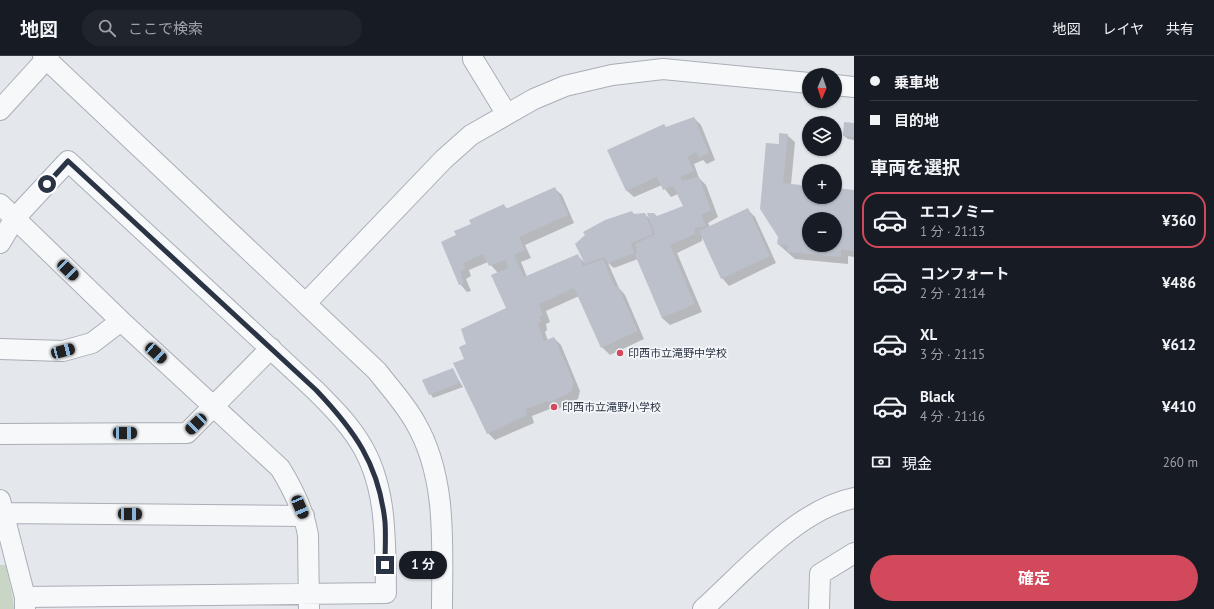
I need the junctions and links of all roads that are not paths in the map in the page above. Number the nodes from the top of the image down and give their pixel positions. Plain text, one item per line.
1 (473, 56) edge
2 (46, 57) edge
3 (802, 81) edge
4 (842, 86) edge
5 (854, 87) edge
6 (0, 110) edge
7 (506, 113) junction
8 (0, 204) edge
9 (15, 218) junction
10 (0, 243) edge
11 (306, 303) junction
12 (121, 321) junction
13 (271, 348) junction
14 (0, 349) edge
15 (214, 407) junction
16 (0, 434) edge
17 (854, 498) edge
18 (2, 506) edge
19 (304, 516) junction
20 (854, 553) edge
21 (309, 601) edge
22 (25, 603) edge
23 (442, 609) edge
24 (703, 609) edge
25 (819, 609) edge

1 - 7 street
2 - 6 street
2 - 11 street
3 - 7 street
4 - 5 street
7 - 11 street
8 - 9 street
9 - 10 street
9 - 12 street
9 - 13 street
11 - 23 street
12 - 14 street
12 - 15 street
13 - 15 street
13 - 21 street
15 - 16 street
15 - 19 street
17 - 24 street
18 - 19 street
18 - 22 street
19 - 21 street
20 - 25 street
21 - 22 street

